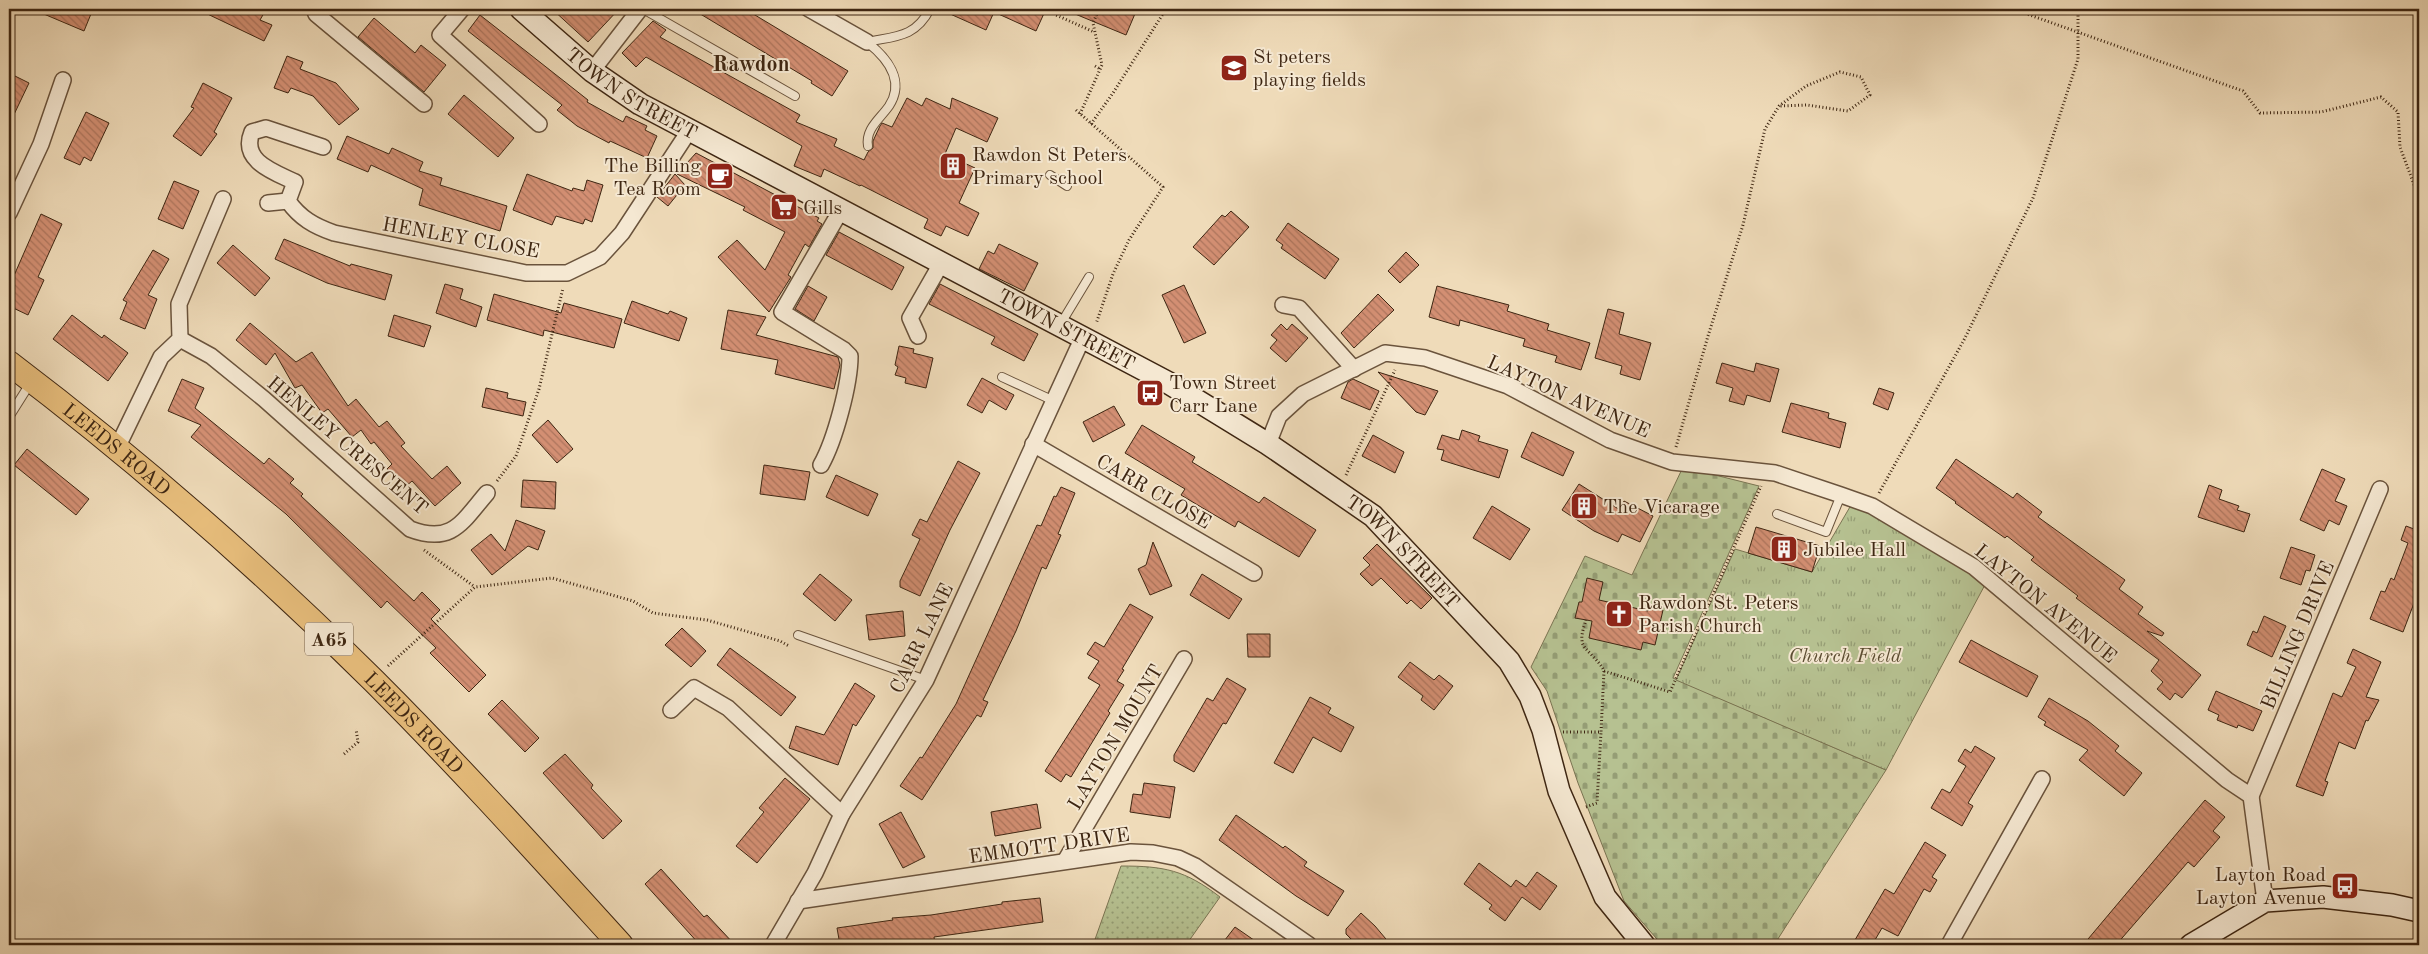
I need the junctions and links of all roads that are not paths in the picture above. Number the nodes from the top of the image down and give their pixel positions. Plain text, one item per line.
1 (314, 9) edge
2 (462, 9) edge
3 (521, 9) edge
4 (641, 9) edge
5 (809, 9) edge
6 (930, 9) edge
7 (867, 42) junction
8 (592, 71) junction
9 (63, 80) dead end
10 (795, 96) dead end
11 (424, 104) dead end
12 (539, 124) dead end
13 (689, 131) junction
14 (868, 146) dead end
15 (323, 147) dead end
16 (1050, 175) dead end
17 (1067, 186) dead end
18 (222, 199) dead end
19 (288, 201) junction
20 (268, 203) dead end
21 (841, 210) junction
22 (9, 213) edge
23 (942, 262) junction
24 (1089, 277) dead end
25 (1283, 305) dead end
26 (1060, 325) junction
27 (918, 336) dead end
28 (180, 339) junction
29 (1087, 339) junction
30 (9, 362) edge
31 (1354, 368) junction
32 (1002, 377) dead end
33 (32, 380) junction
34 (1054, 401) junction
35 (9, 417) edge
36 (1034, 444) junction
37 (1268, 444) junction
38 (117, 448) junction
39 (821, 465) dead end
40 (2380, 489) dead end
41 (487, 493) road end
42 (1841, 495) junction
43 (1777, 514) dead end
44 (1254, 573) dead end
45 (798, 635) dead end
46 (1184, 659) dead end
47 (926, 680) junction
48 (671, 710) dead end
49 (2042, 779) dead end
50 (2252, 796) junction
51 (842, 814) junction
52 (1065, 861) junction
53 (798, 901) junction
54 (2265, 901) junction
55 (2419, 911) edge
56 (621, 945) edge
57 (773, 945) edge
58 (1309, 945) edge
59 (1644, 945) edge
60 (1949, 945) edge
61 (2191, 945) edge

1 - 11 street
2 - 12 street
3 - 8 street, TOWN STREET
4 - 8 street
4 - 10 lane
5 - 7 street
6 - 7 lane
7 - 14 lane
8 - 13 street, TOWN STREET
9 - 22 street
13 - 19 street, HENLEY CLOSE
13 - 21 street, TOWN STREET
15 - 19 street
16 - 17 lane
18 - 28 street
19 - 20 street
21 - 23 street, TOWN STREET
21 - 39 street
23 - 26 street, TOWN STREET
23 - 27 street
24 - 26 lane
25 - 31 street
26 - 29 street, TOWN STREET
28 - 38 street
28 - 41 street, HENLEY CRESCENT
29 - 34 street, CARR LANE
29 - 37 street, TOWN STREET
30 - 33 main road, LEEDS ROAD / A65
31 - 37 street, LAYTON AVENUE
31 - 42 street, LAYTON AVENUE
32 - 34 lane
33 - 35 lane
33 - 38 main road, LEEDS ROAD / A65
34 - 36 street, CARR LANE
36 - 44 street, CARR CLOSE
36 - 47 street, CARR LANE
37 - 59 street, TOWN STREET
38 - 56 main road, LEEDS ROAD / A65
40 - 50 street, BILLING DRIVE
42 - 43 lane
42 - 50 street, LAYTON AVENUE
45 - 47 lane
46 - 52 street, LAYTON MOUNT
47 - 51 street, CARR LANE
48 - 51 street
49 - 60 street
50 - 54 street
51 - 53 street, CARR LANE
52 - 53 street, EMMOTT DRIVE
52 - 58 street, EMMOTT DRIVE
53 - 57 street, CARR LANE
54 - 55 street
54 - 61 street

